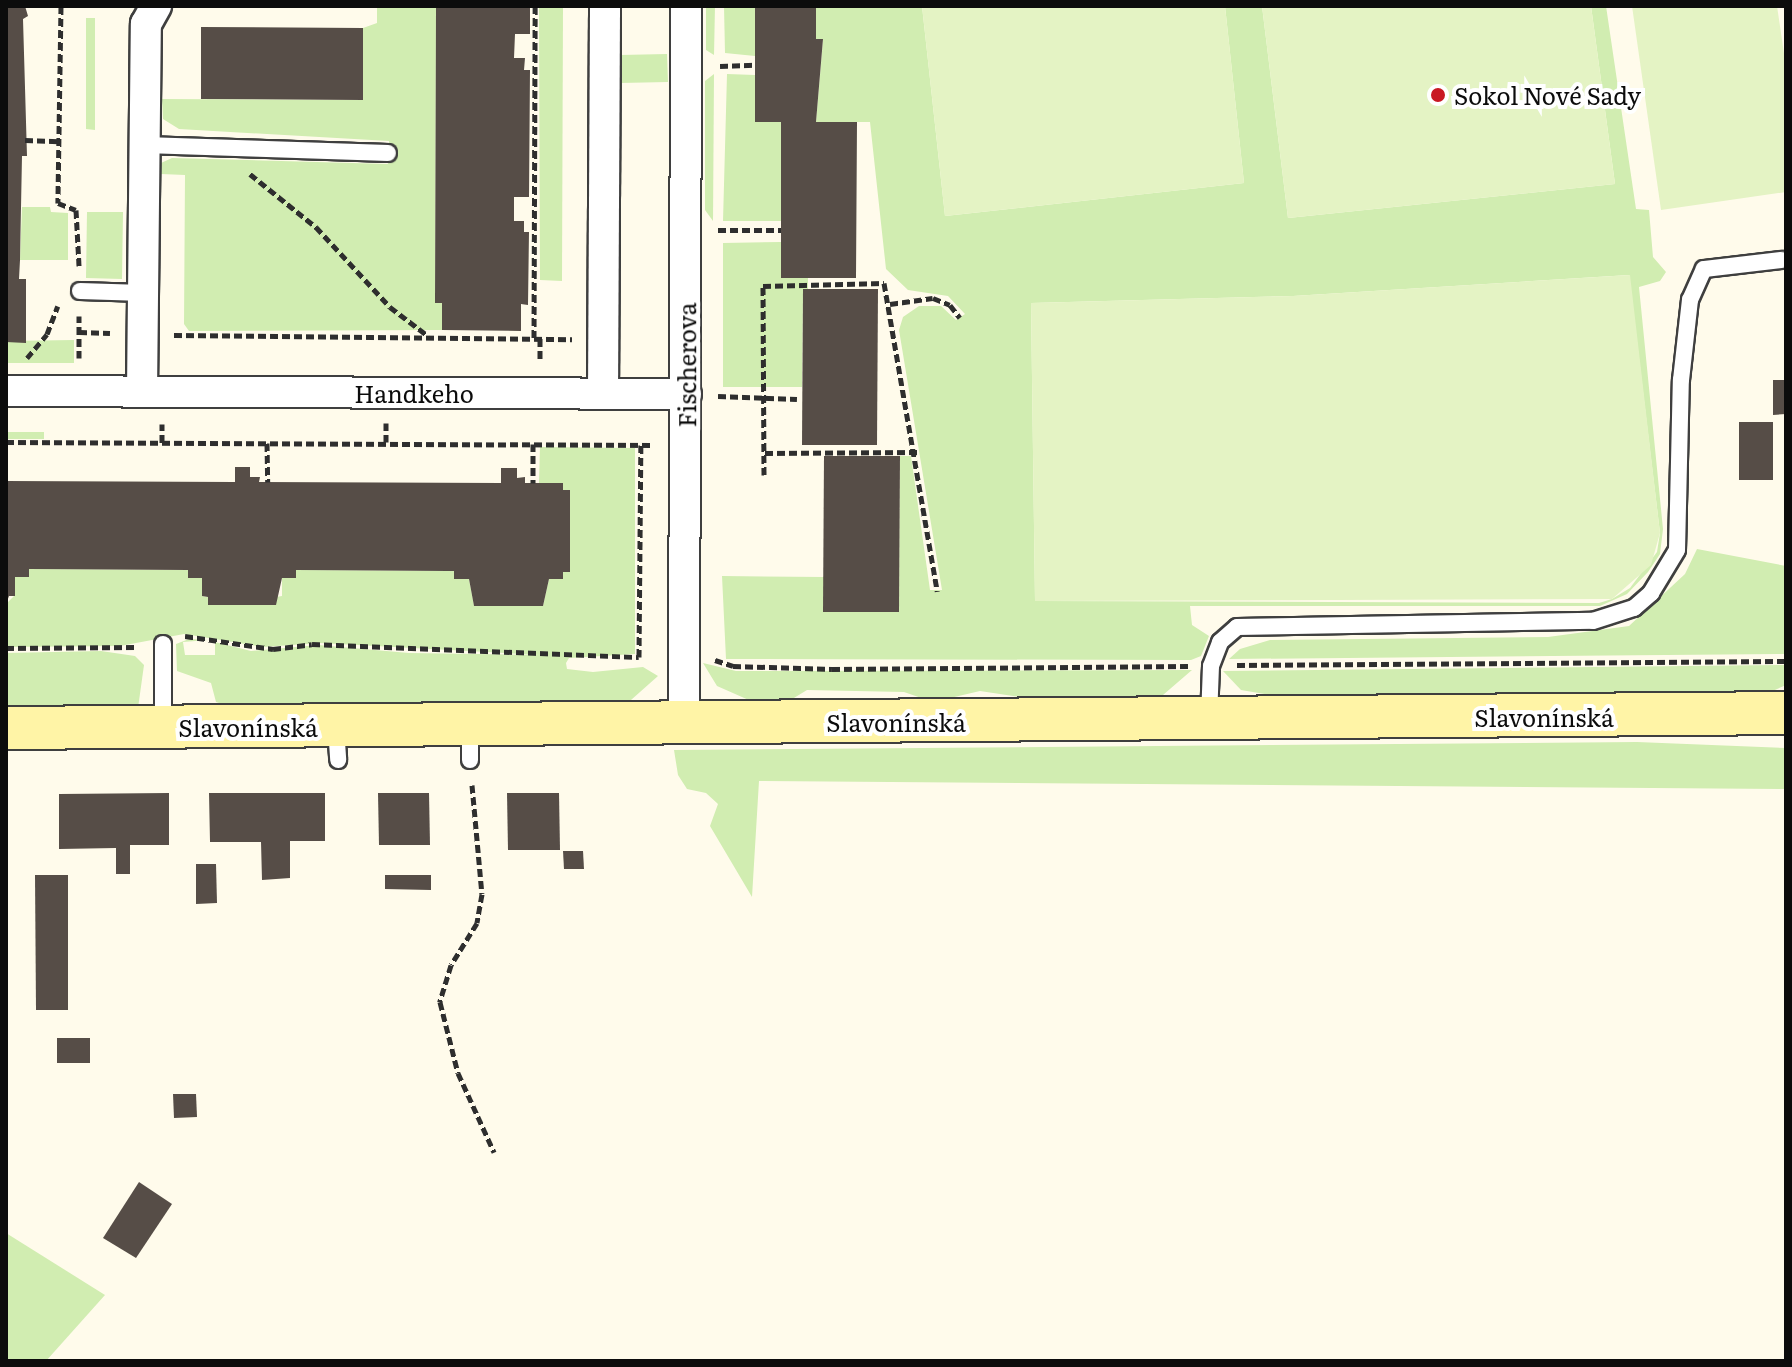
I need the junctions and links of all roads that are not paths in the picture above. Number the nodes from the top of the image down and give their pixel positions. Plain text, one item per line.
1 (156, 6) edge
2 (605, 6) edge
3 (686, 6) edge
4 (145, 145) junction
5 (388, 153) dead end
6 (1781, 260) dead end
7 (80, 291) road end
8 (143, 293) junction
9 (6, 391) edge
10 (142, 392) junction
11 (603, 394) junction
12 (686, 394) junction
13 (163, 644) road end
14 (1786, 713) edge
15 (1209, 720) junction
16 (684, 723) junction
17 (163, 727) junction
18 (6, 728) edge

1 - 4 street
2 - 11 street
3 - 12 street, Fischerova
4 - 5 lane
4 - 8 street
6 - 15 lane
7 - 8 lane
8 - 10 street
9 - 10 street, Handkeho
10 - 11 street, Handkeho
11 - 12 street, Handkeho
12 - 16 street, Fischerova
13 - 17 lane
14 - 15 main road, Slavonínská
15 - 16 main road, Slavonínská
16 - 17 main road, Slavonínská
17 - 18 main road, Slavonínská

